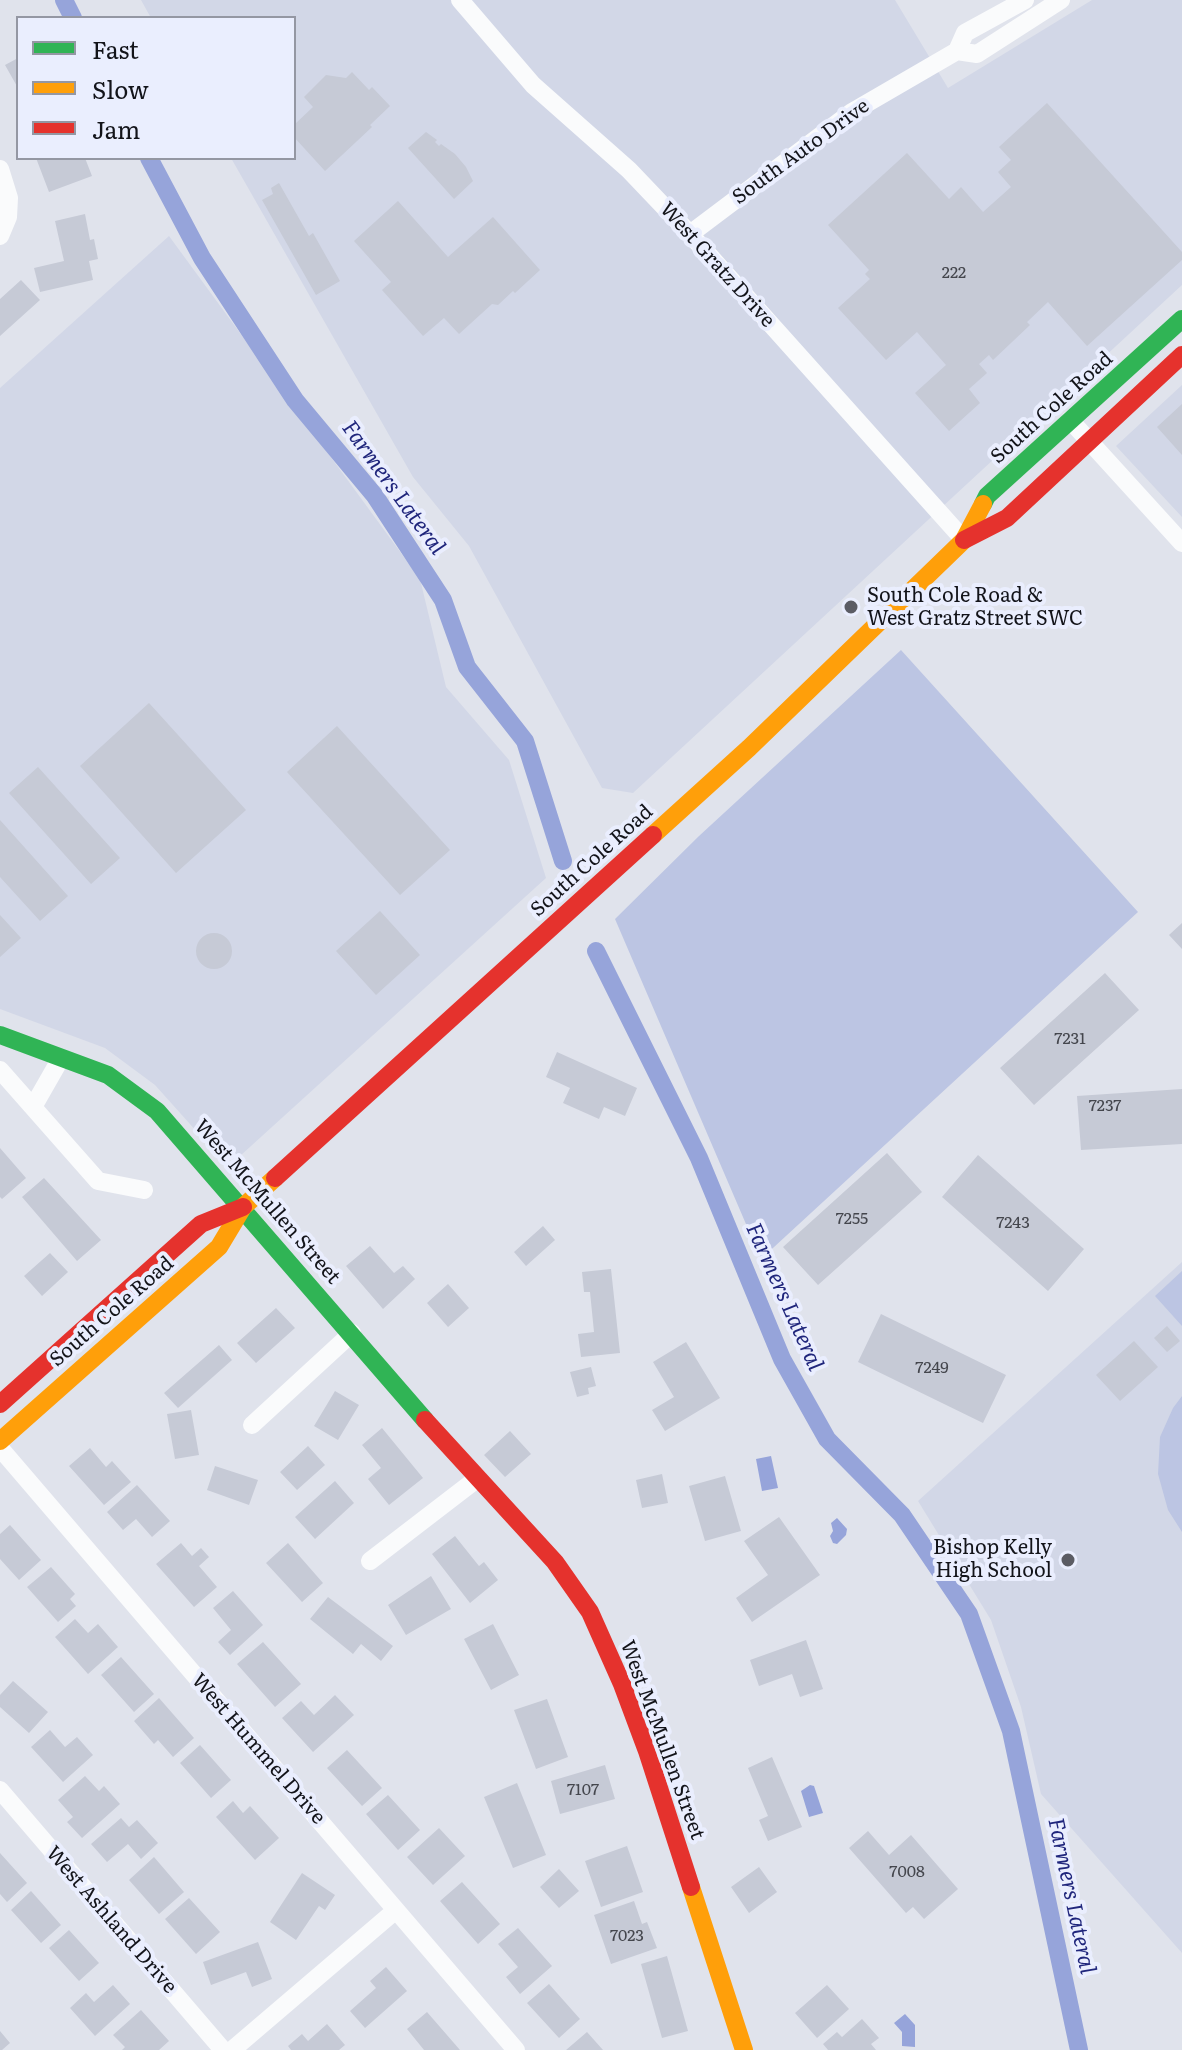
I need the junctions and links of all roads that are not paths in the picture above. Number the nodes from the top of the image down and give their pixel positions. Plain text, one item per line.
1 (460, 0) edge
2 (1025, 0) edge
3 (1061, 0) edge
4 (957, 51) junction
5 (0, 169) edge
6 (690, 234) junction
7 (0, 236) edge
8 (1182, 319) edge
9 (1182, 355) edge
10 (1070, 420) junction
11 (1089, 440) junction
12 (964, 540) junction
13 (1182, 543) edge
14 (0, 1035) edge
15 (61, 1058) junction
16 (0, 1070) edge
17 (33, 1107) junction
18 (144, 1190) dead end
19 (243, 1207) junction
20 (352, 1333) junction
21 (0, 1404) edge
22 (252, 1425) dead end
23 (0, 1441) edge
24 (0, 1448) edge
25 (478, 1478) junction
26 (370, 1561) dead end
27 (0, 1790) edge
28 (396, 1910) junction
29 (223, 2050) edge
30 (232, 2050) edge
31 (516, 2050) edge
32 (744, 2050) edge

1 - 6 street, West Gratz Drive
2 - 4 street, South Auto Drive
3 - 4 street, South Auto Drive
4 - 6 street, South Auto Drive
5 - 7 street
6 - 12 street, West Gratz Drive
8 - 10 main road, South Cole Road
9 - 11 main road, South Cole Road
10 - 11 street
10 - 12 main road, South Cole Road
11 - 12 main road, South Cole Road
11 - 13 street
12 - 19 main road, South Cole Road
14 - 15 main road, West McMullen Street
15 - 17 street
15 - 19 main road, West McMullen Street
16 - 17 street
17 - 18 street
19 - 20 main road, West McMullen Street
19 - 21 main road, South Cole Road
19 - 23 main road, South Cole Road
20 - 22 street
20 - 25 main road, West McMullen Street
24 - 28 street, West Hummel Drive
25 - 26 street
25 - 32 main road, West McMullen Street
27 - 29 street, West Ashland Drive
28 - 30 street
28 - 31 street, West Hummel Drive

